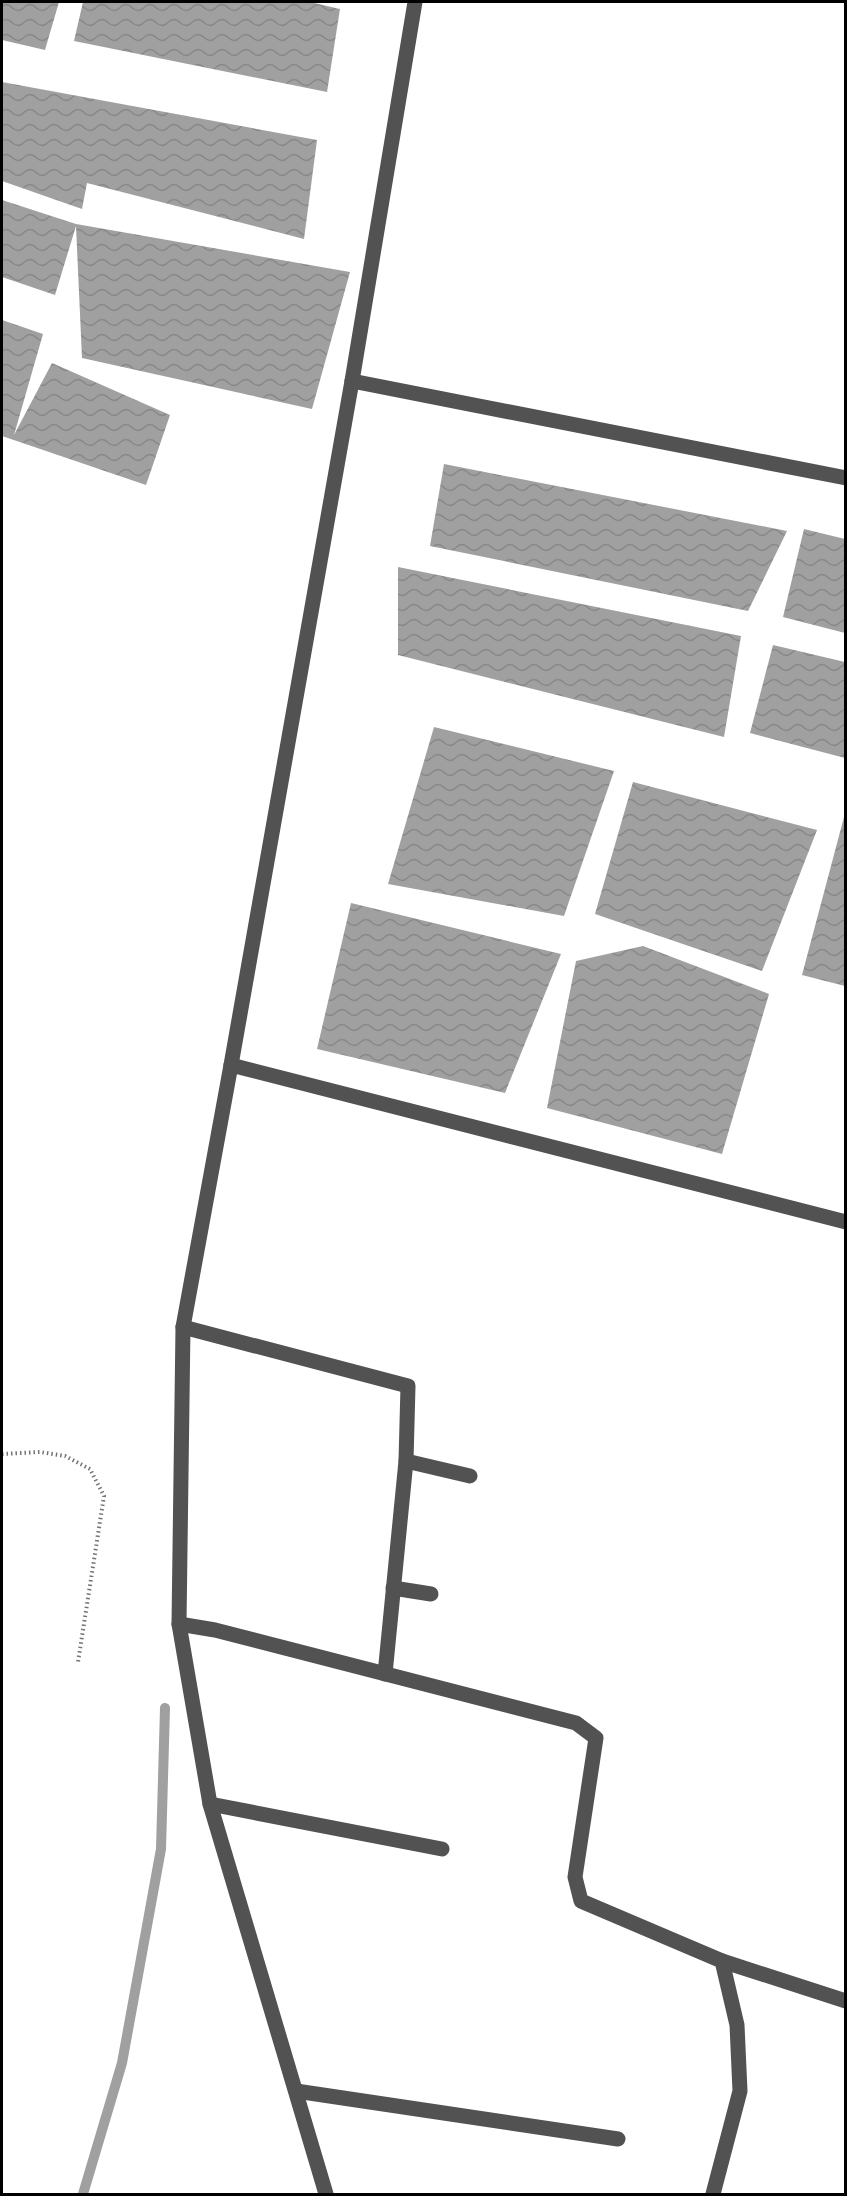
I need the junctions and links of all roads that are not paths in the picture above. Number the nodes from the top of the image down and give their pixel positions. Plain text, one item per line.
1 (415, 2) edge
2 (352, 381) junction
3 (846, 478) edge
4 (231, 1065) junction
5 (846, 1222) edge
6 (183, 1327) junction
7 (406, 1461) junction
8 (470, 1476) dead end
9 (393, 1588) junction
10 (431, 1594) dead end
11 (179, 1624) junction
12 (386, 1674) junction
13 (210, 1804) junction
14 (442, 1849) dead end
15 (722, 1961) junction
16 (846, 2001) edge
17 (296, 2091) junction
18 (618, 2139) dead end
19 (327, 2194) edge
20 (713, 2194) edge

1 - 2 street
2 - 3 street
2 - 4 street
4 - 5 street
4 - 6 street
6 - 7 street
6 - 11 street
7 - 8 street
7 - 9 street
9 - 10 street
9 - 12 street
11 - 12 street
11 - 13 street
12 - 15 street
13 - 14 street
13 - 17 street
15 - 16 street
15 - 20 street
17 - 18 street
17 - 19 street

